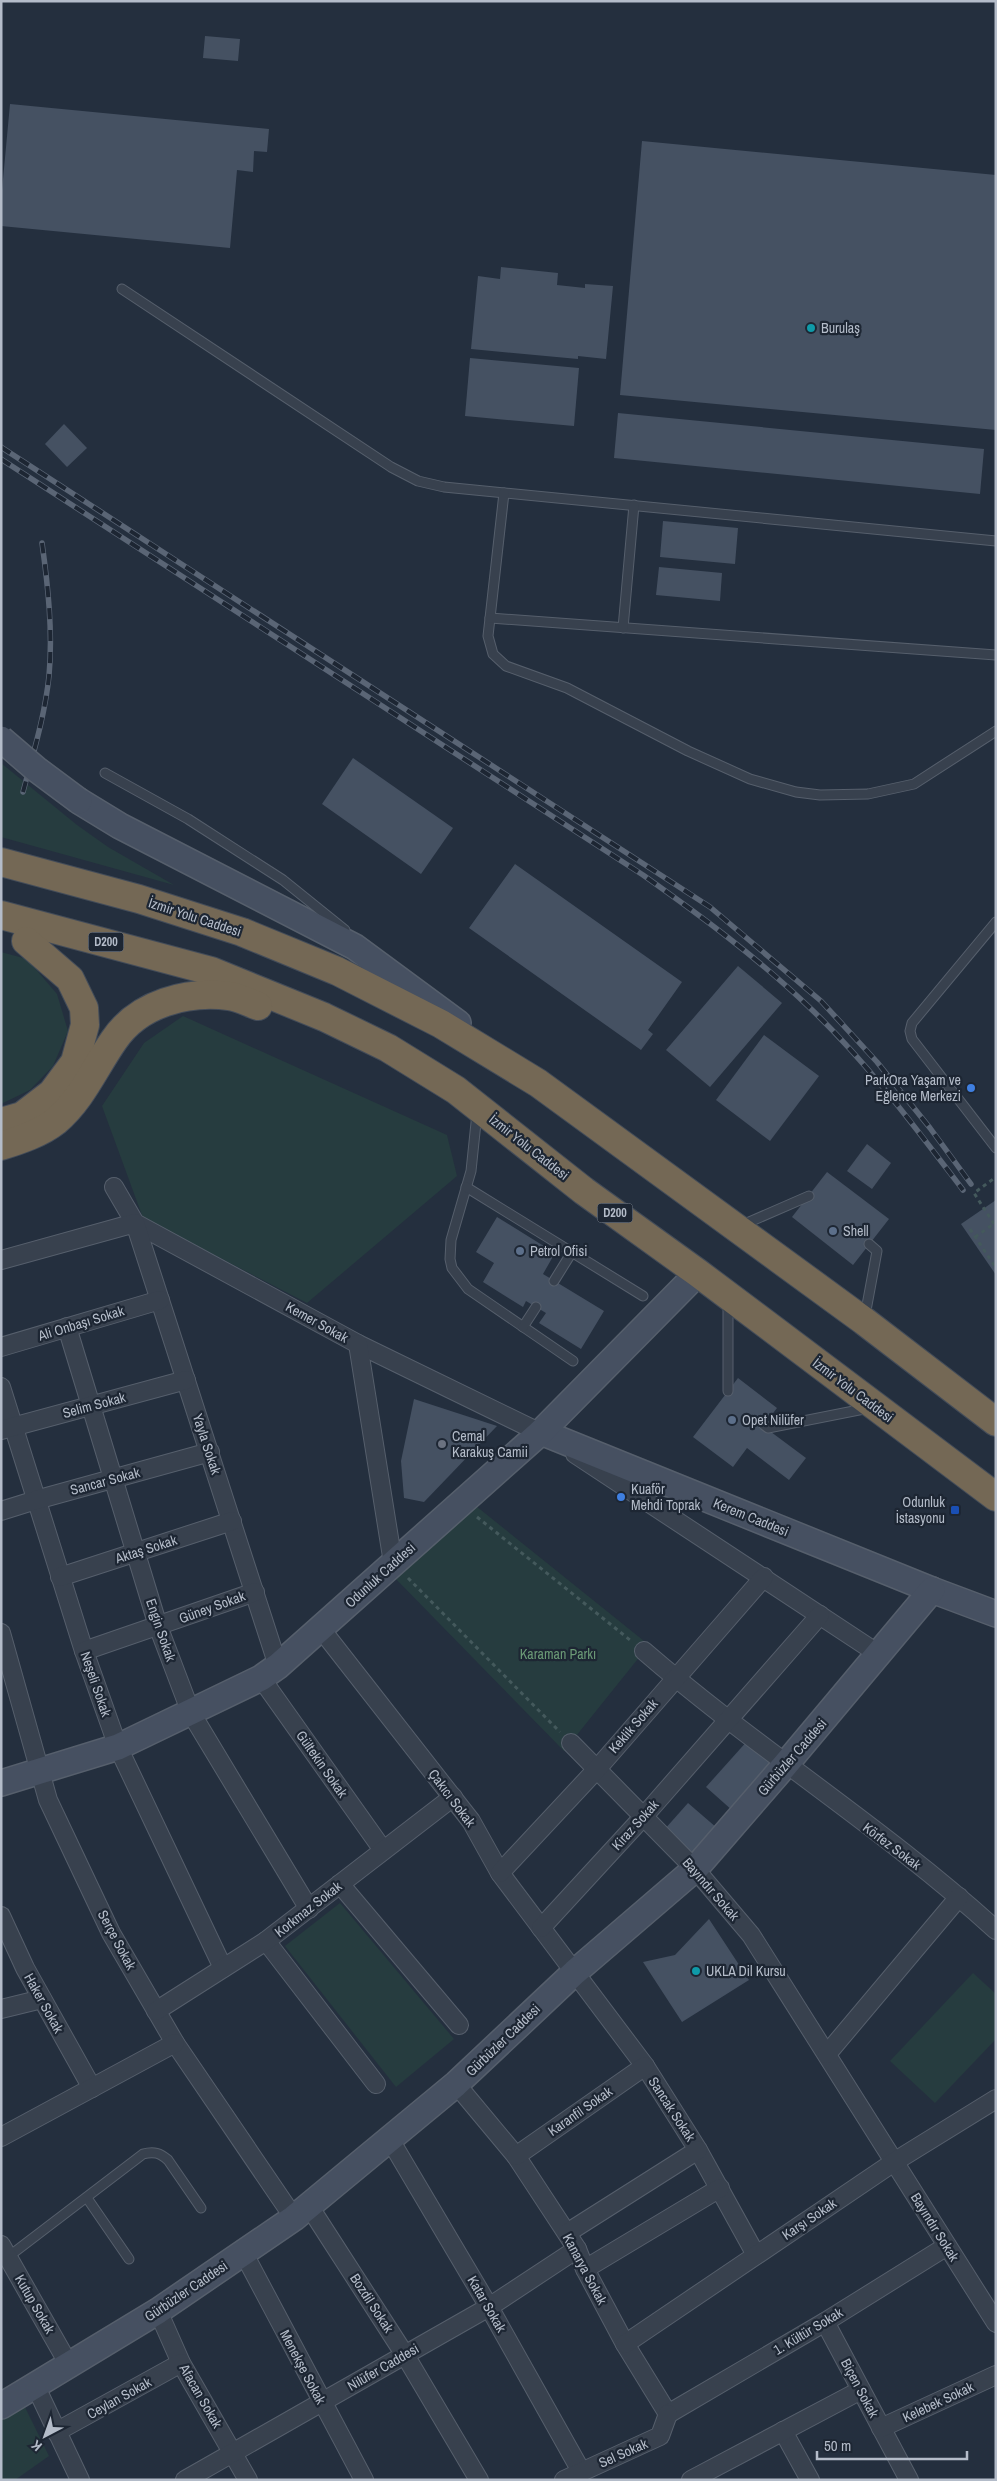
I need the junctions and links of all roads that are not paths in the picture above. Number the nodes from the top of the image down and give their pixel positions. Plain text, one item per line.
1 (122, 289) dead end
2 (504, 493) junction
3 (634, 505) junction
4 (996, 541) edge
5 (490, 618) junction
6 (623, 628) junction
7 (996, 655) edge
8 (996, 732) edge
9 (1, 739) edge
10 (105, 773) dead end
11 (1, 862) edge
12 (1, 916) edge
13 (996, 922) edge
14 (14, 938) edge
15 (355, 947) junction
16 (231, 996) junction
17 (426, 1071) junction
18 (538, 1083) junction
19 (478, 1107) junction
20 (1, 1122) edge
21 (1, 1146) edge
22 (996, 1148) edge
23 (114, 1187) dead end
24 (466, 1187) junction
25 (809, 1196) dead end
26 (135, 1223) junction
27 (735, 1228) junction
28 (869, 1244) dead end
29 (572, 1252) junction
30 (1, 1260) edge
31 (698, 1273) junction
32 (554, 1281) dead end
33 (643, 1296) dead end
34 (728, 1296) junction
35 (160, 1300) junction
36 (536, 1307) dead end
37 (864, 1321) junction
38 (67, 1327) junction
39 (523, 1327) junction
40 (358, 1344) junction
41 (1, 1347) edge
42 (573, 1361) dead end
43 (186, 1380) junction
44 (939, 1380) junction
45 (1, 1388) edge
46 (728, 1391) dead end
47 (996, 1404) edge
48 (90, 1406) junction
49 (876, 1407) junction
50 (996, 1422) edge
51 (764, 1425) dead end
52 (7, 1428) edge
53 (541, 1432) junction
54 (210, 1452) junction
55 (114, 1479) junction
56 (996, 1497) edge
57 (36, 1500) junction
58 (1, 1511) edge
59 (232, 1521) junction
60 (136, 1552) junction
61 (393, 1563) junction
62 (60, 1577) junction
63 (764, 1577) junction
64 (932, 1590) junction
65 (254, 1592) junction
66 (996, 1614) edge
67 (820, 1615) junction
68 (158, 1626) junction
69 (321, 1629) junction
70 (996, 1631) edge
71 (1, 1633) edge
72 (84, 1651) junction
73 (644, 1651) road end
74 (880, 1655) junction
75 (269, 1672) junction
76 (675, 1678) junction
77 (191, 1713) junction
78 (728, 1721) junction
79 (570, 1743) road end
80 (118, 1747) junction
81 (786, 1764) junction
82 (596, 1768) junction
83 (40, 1772) junction
84 (1, 1783) edge
85 (453, 1797) junction
86 (644, 1816) junction
87 (383, 1850) junction
88 (695, 1869) junction
89 (500, 1873) junction
90 (340, 1884) junction
91 (959, 1896) junction
92 (309, 1909) junction
93 (1, 1916) edge
94 (541, 1928) junction
95 (996, 1930) edge
96 (266, 1941) junction
97 (223, 1968) junction
98 (574, 1972) junction
99 (42, 1999) junction
100 (1, 2009) edge
101 (156, 2011) junction
102 (459, 2025) dead end
103 (175, 2042) junction
104 (827, 2054) junction
105 (644, 2066) junction
106 (376, 2084) dead end
107 (456, 2084) junction
108 (92, 2088) junction
109 (996, 2099) edge
110 (1, 2136) edge
111 (389, 2138) junction
112 (698, 2150) junction
113 (516, 2156) junction
114 (894, 2162) junction
115 (720, 2188) junction
116 (87, 2198) junction
117 (200, 2208) dead end
118 (301, 2212) junction
119 (566, 2233) junction
120 (947, 2246) junction
121 (577, 2249) junction
122 (5, 2251) edge
123 (243, 2252) junction
124 (756, 2255) junction
125 (130, 2259) dead end
126 (585, 2269) junction
127 (489, 2307) junction
128 (158, 2311) junction
129 (825, 2322) junction
130 (996, 2323) edge
131 (625, 2344) junction
132 (405, 2355) junction
133 (68, 2363) junction
134 (181, 2364) junction
135 (996, 2375) edge
136 (35, 2385) junction
137 (861, 2390) junction
138 (322, 2402) junction
139 (1, 2406) edge
140 (668, 2414) junction
141 (881, 2428) junction
142 (783, 2431) junction
143 (56, 2432) junction
144 (234, 2452) junction
145 (581, 2471) junction
146 (905, 2478) edge
147 (80, 2480) edge
148 (185, 2480) edge
149 (248, 2480) edge
150 (364, 2480) edge
151 (479, 2480) edge
152 (564, 2480) edge
153 (691, 2480) edge
154 (810, 2480) edge

1 - 2 lane
2 - 3 lane
2 - 5 lane
3 - 4 lane
3 - 6 lane
5 - 6 lane
5 - 8 lane
6 - 7 lane
9 - 15 street, bridge
10 - 15 lane
11 - 18 highway, İzmir Yolu Caddesi
12 - 17 highway, İzmir Yolu Caddesi / D200
13 - 22 lane
14 - 16 highway
14 - 20 highway
15 - 18 street
16 - 17 highway
16 - 21 highway
17 - 19 highway, İzmir Yolu Caddesi / D200
18 - 27 highway, İzmir Yolu Caddesi
19 - 24 lane
19 - 31 highway, İzmir Yolu Caddesi / D200
23 - 26 street
24 - 29 lane
24 - 39 lane
25 - 27 lane
26 - 30 street
26 - 35 street, Yayla Sokak
26 - 40 street, Kemer Sokak
27 - 37 highway, İzmir Yolu Caddesi
28 - 37 lane
29 - 32 lane
29 - 33 lane
31 - 34 highway, İzmir Yolu Caddesi / D200
31 - 53 street, Odunluk Caddesi
34 - 46 lane
34 - 49 highway, İzmir Yolu Caddesi / D200
35 - 38 street, Ali Onbaşı Sokak
35 - 43 street, Yayla Sokak
36 - 39 lane
37 - 44 highway, İzmir Yolu Caddesi
38 - 41 street, Ali Onbaşı Sokak
38 - 48 street, Engin Sokak
39 - 42 lane
40 - 53 street, Kemer Sokak
40 - 61 street
43 - 48 street, Selim Sokak
43 - 54 street, Yayla Sokak
44 - 47 street
44 - 50 highway, İzmir Yolu Caddesi
45 - 52 street, Neşeli Sokak
48 - 52 street, Selim Sokak
48 - 55 street, Engin Sokak
49 - 51 lane
49 - 56 highway, İzmir Yolu Caddesi / D200
52 - 57 street, Neşeli Sokak
53 - 61 street, Odunluk Caddesi
53 - 63 street, Kemer Sokak
53 - 64 street, Kerem Caddesi
54 - 55 street, Sancar Sokak
54 - 59 street, Yayla Sokak
55 - 57 street, Sancar Sokak
55 - 60 street, Engin Sokak
57 - 58 street, Sancar Sokak
57 - 62 street, Neşeli Sokak
59 - 60 street, Aktaş Sokak
59 - 65 street, Yayla Sokak
60 - 62 street, Aktaş Sokak
60 - 68 street, Engin Sokak
61 - 69 street, Odunluk Caddesi
62 - 72 street, Neşeli Sokak
63 - 67 street, Kemer Sokak
63 - 76 street, Keklik Sokak
64 - 66 street, Kerem Caddesi
64 - 70 street, Kerem Caddesi
64 - 74 street, Gürbüzler Caddesi
65 - 68 street, Güney Sokak
65 - 75 street, Yayla Sokak
67 - 74 street, Kemer Sokak
67 - 78 street, Kiraz Sokak
68 - 72 street, Güney Sokak
68 - 77 street, Engin Sokak
69 - 75 street, Odunluk Caddesi
69 - 85 street, Çakıcı Sokak
71 - 83 street, Serçe Sokak
72 - 80 street, Neşeli Sokak
73 - 76 street
74 - 81 street, Gürbüzler Caddesi
75 - 77 street, Odunluk Caddesi
75 - 87 street, Gültekin Sokak
76 - 78 street
76 - 82 street, Keklik Sokak
77 - 80 street, Odunluk Caddesi
77 - 92 street, Engin Sokak
78 - 81 street
78 - 86 street, Kiraz Sokak
79 - 82 street, Bayındır Sokak
80 - 83 street, Odunluk Caddesi
80 - 97 street, Neşeli Sokak
81 - 88 street, Gürbüzler Caddesi
81 - 91 street, Körfez Sokak
82 - 86 street, Bayındır Sokak
82 - 89 street, Keklik Sokak
83 - 84 street, Odunluk Caddesi
83 - 101 street, Serçe Sokak
85 - 87 street, Korkmaz Sokak
85 - 89 street, Çakıcı Sokak
86 - 88 street, Bayındır Sokak
86 - 94 street, Kiraz Sokak
87 - 90 street, Korkmaz Sokak
88 - 98 street, Gürbüzler Caddesi
88 - 104 street, Bayındır Sokak
89 - 94 street, Çakıcı Sokak
90 - 92 street, Korkmaz Sokak
90 - 102 street
91 - 95 street, Körfez Sokak
91 - 104 street
92 - 96 street, Korkmaz Sokak
93 - 99 street, Haker Sokak
94 - 98 street, Çakıcı Sokak
96 - 97 street, Korkmaz Sokak
96 - 106 street
97 - 101 street, Korkmaz Sokak
98 - 105 street, Sancak Sokak
98 - 107 street, Gürbüzler Caddesi
99 - 100 street
99 - 108 street, Haker Sokak
101 - 103 street, Serçe Sokak
103 - 108 street
103 - 118 street, Serçe Sokak
104 - 114 street, Bayındır Sokak
105 - 112 street, Sancak Sokak
105 - 113 street, Karanfil Sokak
107 - 111 street, Gürbüzler Caddesi
107 - 113 street, Kanarya Sokak
108 - 110 street
109 - 114 street, Karşı Sokak
111 - 118 street, Gürbüzler Caddesi
111 - 127 street, Katar Sokak
112 - 115 street, Sancak Sokak
112 - 119 street
113 - 119 street, Kanarya Sokak
114 - 120 street, Bayındır Sokak
114 - 124 street, Karşı Sokak
115 - 124 street, Sancak Sokak
115 - 126 street
116 - 117 lane
116 - 122 lane
116 - 125 lane
118 - 123 street, Gürbüzler Caddesi
118 - 132 street, Bozdil Sokak
119 - 121 street, Kanarya Sokak
120 - 129 street, 1. Kültür Sokak
120 - 130 street, Bayındır Sokak
121 - 126 street, Kanarya Sokak
121 - 127 street, Nilüfer Caddesi
122 - 133 street, Kutup Sokak
123 - 128 street, Gürbüzler Caddesi
123 - 138 street, Menekşe Sokak
124 - 131 street, Karşı Sokak
126 - 131 street, Kanarya Sokak
127 - 132 street, Nilüfer Caddesi
127 - 145 street, Katar Sokak
128 - 133 street, Gürbüzler Caddesi
128 - 134 street, Afacan Sokak
129 - 137 street, Biçen Sokak
129 - 140 street, 1. Kültür Sokak
131 - 140 street, Kanarya Sokak
132 - 138 street, Nilüfer Caddesi
132 - 151 street, Bozdil Sokak
133 - 136 street, Gürbüzler Caddesi
134 - 143 street, Ceylan Sokak
134 - 144 street, Afacan Sokak
135 - 141 street, Kelebek Sokak
136 - 139 street, Gürbüzler Caddesi
136 - 143 street
137 - 141 street, Biçen Sokak
137 - 142 street
138 - 144 street, Nilüfer Caddesi
138 - 150 street, Menekşe Sokak
140 - 145 street, Sel Sokak
141 - 146 street, Biçen Sokak
142 - 153 street
142 - 154 street
143 - 147 street
144 - 148 street, Nilüfer Caddesi
144 - 149 street, Afacan Sokak
145 - 152 street, Sel Sokak

